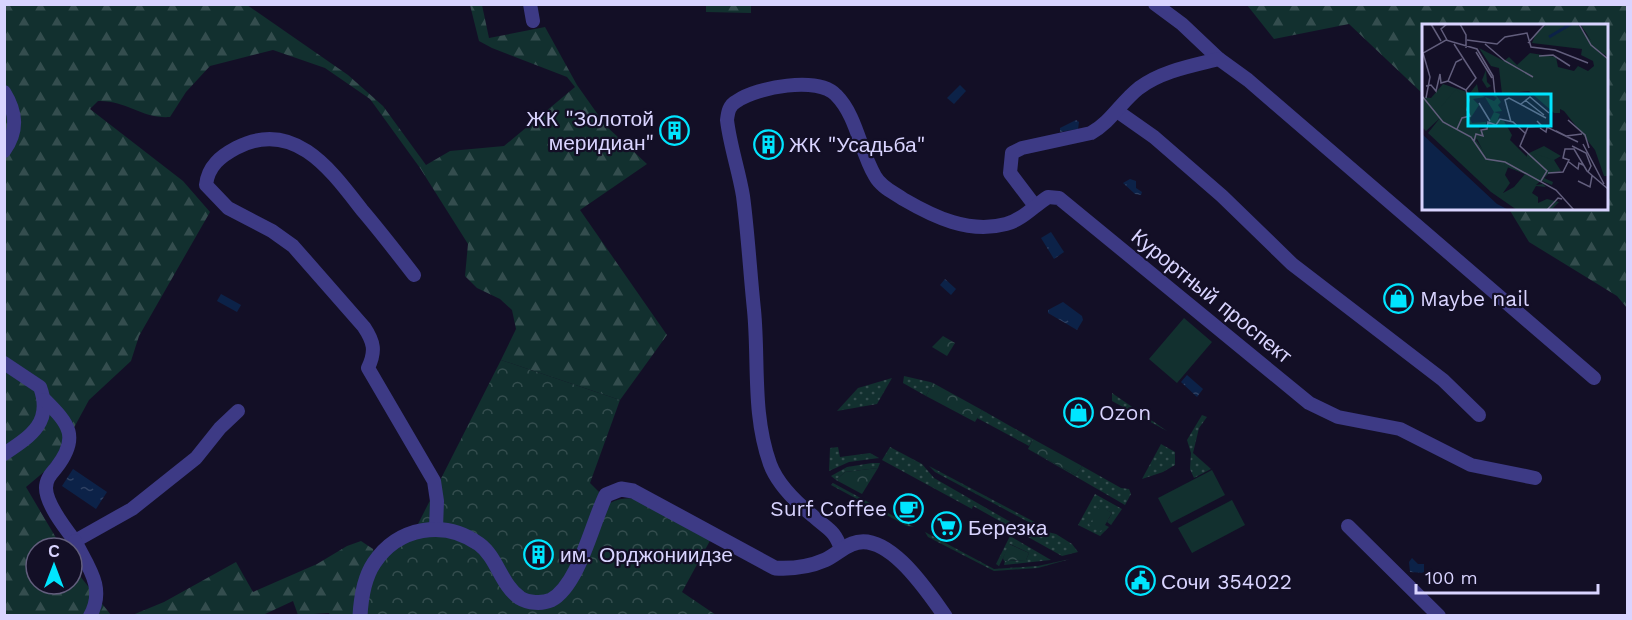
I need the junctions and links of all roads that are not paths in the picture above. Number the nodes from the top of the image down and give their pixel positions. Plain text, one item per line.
1 (530, 4) edge
2 (1155, 4) edge
3 (533, 21) dead end
4 (1219, 59) junction
5 (4, 92) edge
6 (1117, 111) junction
7 (4, 151) edge
8 (1035, 206) junction
9 (414, 275) dead end
10 (4, 363) edge
11 (1594, 378) dead end
12 (45, 400) junction
13 (238, 411) dead end
14 (1479, 415) dead end
15 (4, 454) edge
16 (1535, 478) dead end
17 (1348, 526) dead end
18 (436, 528) junction
19 (72, 536) edge
20 (84, 536) edge
21 (842, 549) junction
22 (84, 559) edge
23 (90, 615) edge
24 (360, 615) edge
25 (945, 615) edge
26 (1439, 615) edge

1 - 3 street
2 - 4 street
4 - 6 street
4 - 11 street
5 - 7 street
6 - 8 street
6 - 14 street
8 - 16 street, Курортный проспект
8 - 21 street, Курортный проспект
9 - 18 street
10 - 12 street
12 - 15 street
12 - 19 street
13 - 20 street
17 - 26 street
18 - 21 street
18 - 24 street
21 - 25 street
22 - 23 street

